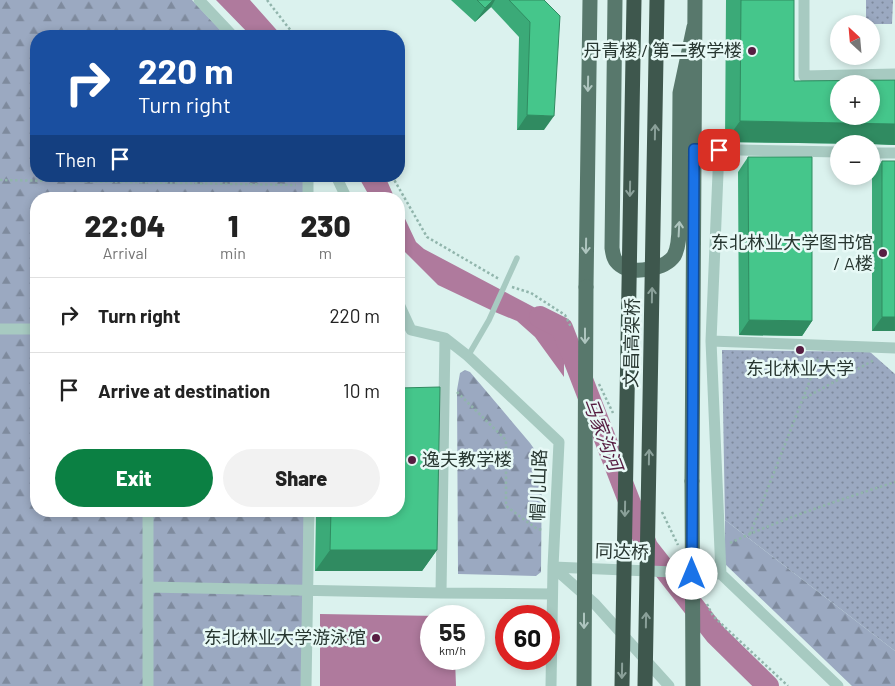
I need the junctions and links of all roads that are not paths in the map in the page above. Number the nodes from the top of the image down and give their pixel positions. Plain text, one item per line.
1 (199, 0) edge
2 (590, 0) edge
3 (615, 0) edge
4 (634, 0) edge
5 (657, 0) edge
6 (695, 0) edge
7 (804, 0) edge
8 (694, 27) junction
9 (227, 30) edge
10 (895, 74) edge
11 (694, 149) junction
12 (719, 150) junction
13 (830, 152) edge
14 (880, 153) edge
15 (895, 153) edge
16 (518, 258) dead end
17 (405, 317) edge
18 (0, 329) edge
19 (30, 329) edge
20 (405, 330) edge
21 (411, 330) junction
22 (445, 338) junction
23 (711, 341) junction
24 (895, 348) edge
25 (468, 356) junction
26 (148, 517) edge
27 (309, 517) edge
28 (553, 567) junction
29 (721, 574) junction
30 (148, 587) junction
31 (308, 590) junction
32 (441, 593) junction
33 (552, 594) junction
34 (148, 686) edge
35 (306, 686) edge
36 (551, 686) edge
37 (584, 686) edge
38 (622, 686) edge
39 (645, 686) edge
40 (669, 686) edge
41 (693, 686) edge
42 (838, 686) edge

1 - 9 street
2 -> 37 main road, bridge
3 -> 8 main road
4 -> 38 highway, 文昌高架桥, bridge
39 -> 5 highway, 文昌高架桥, bridge
6 - 8 main road
7 - 10 street
8 - 11 main road
11 - 12 street
11 - 41 main road, bridge
12 - 13 street
12 - 23 street
14 - 15 street
16 - 25 lane
17 - 21 street
18 - 19 street
20 - 21 street, 帽儿山路
21 - 22 street, 帽儿山路
22 - 25 street, 帽儿山路
22 - 32 street
23 - 24 street
23 - 29 street
25 - 28 street, 帽儿山路
26 - 30 street
27 - 31 street
28 - 29 street, 同达桥, bridge
28 - 33 street, 帽儿山路
28 - 40 street
29 - 42 street
30 - 31 street
30 - 34 street
31 - 32 street
31 - 35 street
32 - 33 street
33 - 36 street, 帽儿山路

